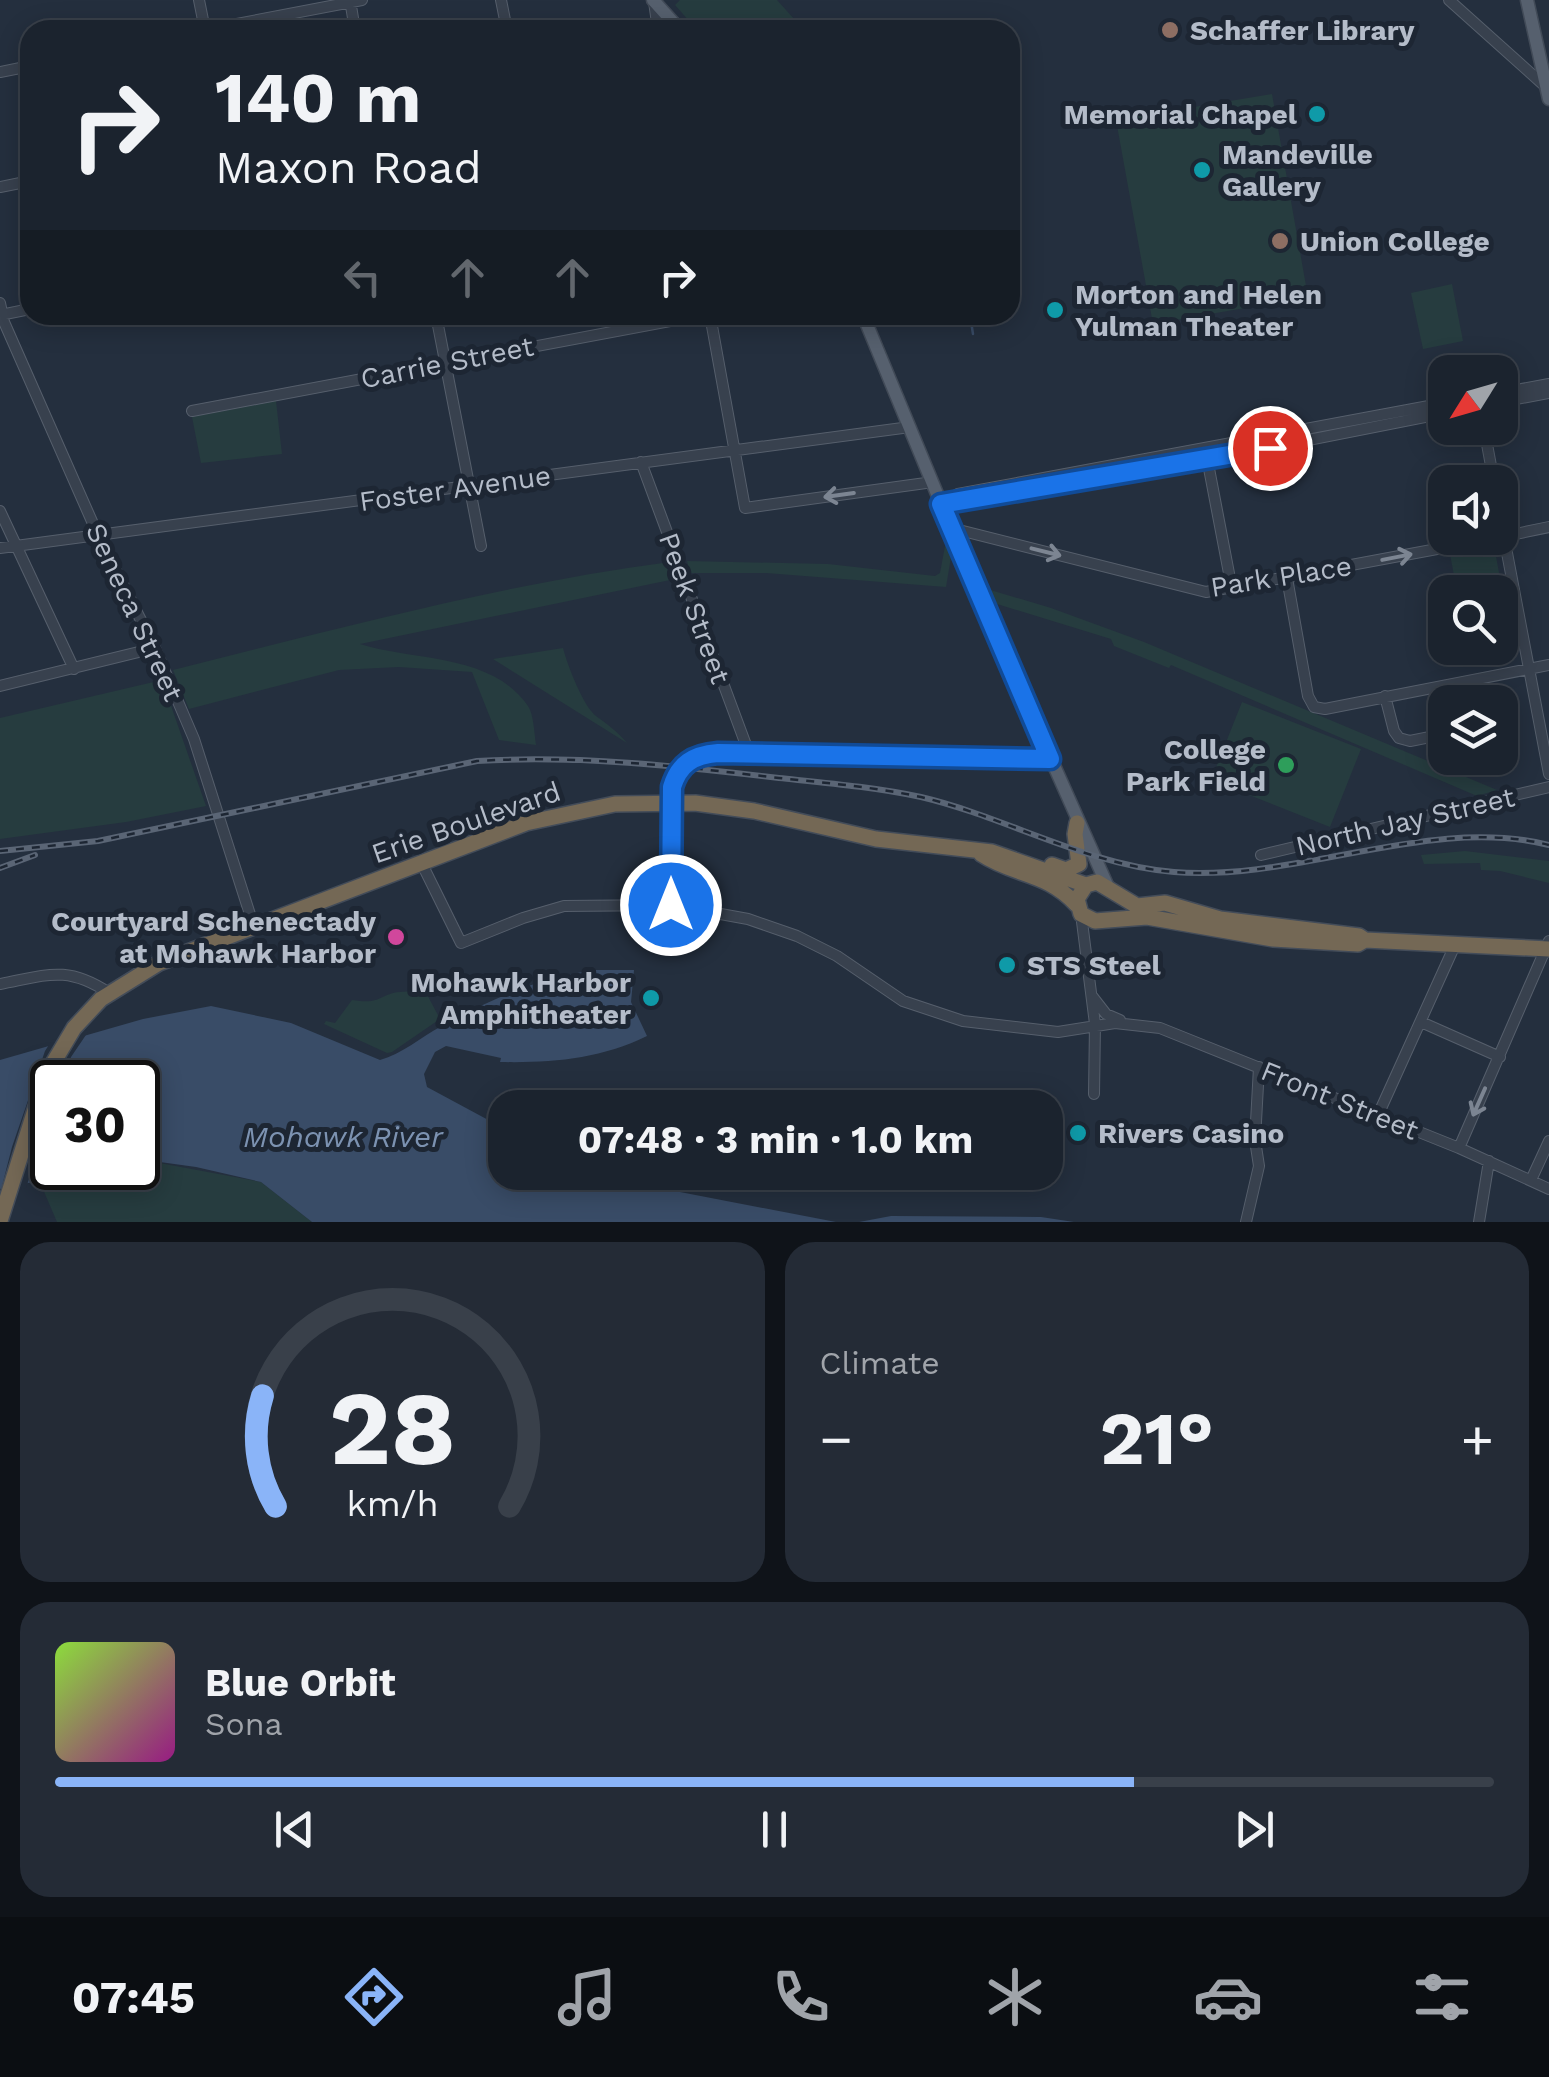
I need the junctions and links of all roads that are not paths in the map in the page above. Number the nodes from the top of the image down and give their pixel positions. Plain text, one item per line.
1 (653, 0) edge
2 (1450, 0) edge
3 (1526, 0) edge
4 (354, 1) edge
5 (256, 20) edge
6 (671, 20) edge
7 (1548, 93) edge
8 (1, 311) edge
9 (438, 325) edge
10 (649, 325) edge
11 (712, 325) edge
12 (867, 325) edge
13 (446, 363) junction
14 (1549, 384) edge
15 (1518, 390) edge
16 (1549, 393) edge
17 (1518, 399) edge
18 (1428, 407) edge
19 (192, 411) dead end
20 (1428, 416) edge
21 (910, 427) junction
22 (733, 450) junction
23 (1207, 454) junction
24 (640, 462) junction
25 (932, 482) junction
26 (469, 486) junction
27 (941, 504) junction
28 (0, 511) edge
29 (1549, 527) edge
30 (951, 528) junction
31 (1518, 533) edge
32 (98, 535) junction
33 (16, 546) junction
34 (481, 546) dead end
35 (0, 548) edge
36 (1428, 551) edge
37 (1504, 555) edge
38 (1288, 578) junction
39 (1232, 589) junction
40 (155, 648) junction
41 (1549, 664) edge
42 (74, 668) junction
43 (1531, 668) junction
44 (0, 686) edge
45 (1385, 696) junction
46 (1428, 737) edge
47 (749, 754) junction
48 (1050, 759) junction
49 (1549, 774) edge
50 (1549, 787) edge
51 (671, 802) junction
52 (1078, 823) junction
53 (1088, 846) junction
54 (978, 852) junction
55 (1261, 855) dead end
56 (421, 862) junction
57 (1040, 868) junction
58 (1088, 884) junction
59 (1110, 889) junction
60 (671, 905) junction
61 (1079, 909) junction
62 (1099, 921) junction
63 (254, 927) junction
64 (1366, 940) junction
65 (1086, 945) junction
66 (1455, 945) junction
67 (1548, 946) edge
68 (0, 984) edge
69 (105, 996) junction
70 (1092, 996) junction
71 (1422, 1022) junction
72 (1128, 1023) junction
73 (1094, 1024) junction
74 (1071, 1030) junction
75 (1500, 1057) junction
76 (1260, 1067) junction
77 (1094, 1094) dead end
78 (1378, 1115) junction
79 (1549, 1141) edge
80 (1458, 1148) junction
81 (1488, 1161) junction
82 (1530, 1180) junction
83 (1549, 1189) edge
84 (0, 1220) edge
85 (1246, 1222) edge
86 (1479, 1222) edge

1 - 6 main road
2 - 7 street
3 - 7 main road
4 - 5 street
8 - 32 street, Seneca Street
9 - 13 street
10 - 13 street, Carrie Street
11 - 22 street
12 - 21 main road
13 - 19 street, Carrie Street
13 - 26 street
14 - 15 street
16 - 17 street
18 - 23 street
20 - 23 street
21 - 22 street, Foster Avenue
21 - 25 main road
22 - 24 street, Foster Avenue
25 -> 22 street
23 - 27 street
23 - 39 street
24 - 26 street, Foster Avenue
24 - 47 street, Peek Street
25 - 27 main road
26 - 32 street, Foster Avenue
26 - 34 street
27 - 30 main road
28 - 33 street
29 - 31 street, Park Place
30 -> 39 street, Park Place
30 - 48 main road
32 - 33 street, Foster Avenue
32 - 40 street, Seneca Street
33 - 35 street, Foster Avenue
33 - 42 street
38 -> 36 street, Park Place
37 - 43 street
38 - 39 street, Park Place
38 - 45 street
40 - 42 street
40 - 63 street, Seneca Street
41 - 43 street
42 - 44 street
43 - 45 street
43 - 49 street
45 - 46 street
47 - 48 street
47 - 51 street
48 - 52 main road
50 - 55 street, North Jay Street
51 - 54 highway, Erie Boulevard
51 - 56 highway, Erie Boulevard
51 - 60 street
52 - 53 main road
52 - 57 highway
53 - 58 main road
53 - 59 main road
54 - 57 highway, Erie Boulevard
54 - 61 highway, Erie Boulevard
56 - 60 street, Front Street
56 - 63 highway, Erie Boulevard
57 - 58 highway, Erie Boulevard
58 - 59 highway
58 - 61 highway
59 - 62 highway
59 - 64 highway
60 - 74 street, Front Street
61 - 62 highway
61 - 65 street
62 - 64 highway
62 - 65 street
63 - 69 highway, Erie Boulevard
64 - 66 highway
65 - 70 street
66 - 67 highway
66 - 71 street
67 - 75 street
68 - 69 street
69 - 84 highway, Erie Boulevard
70 - 72 street, Front Street
70 - 73 street
70 - 74 street
71 - 75 street
71 - 78 street
72 - 73 street, Front Street
72 - 76 street, Front Street
73 - 74 street, Front Street
73 - 77 street
75 -> 80 street
76 - 78 street, Front Street
76 - 85 street
78 - 80 street, Front Street
79 - 82 street
80 - 81 street, Front Street
81 - 82 street, Front Street
81 - 86 street
82 - 83 street, Front Street

